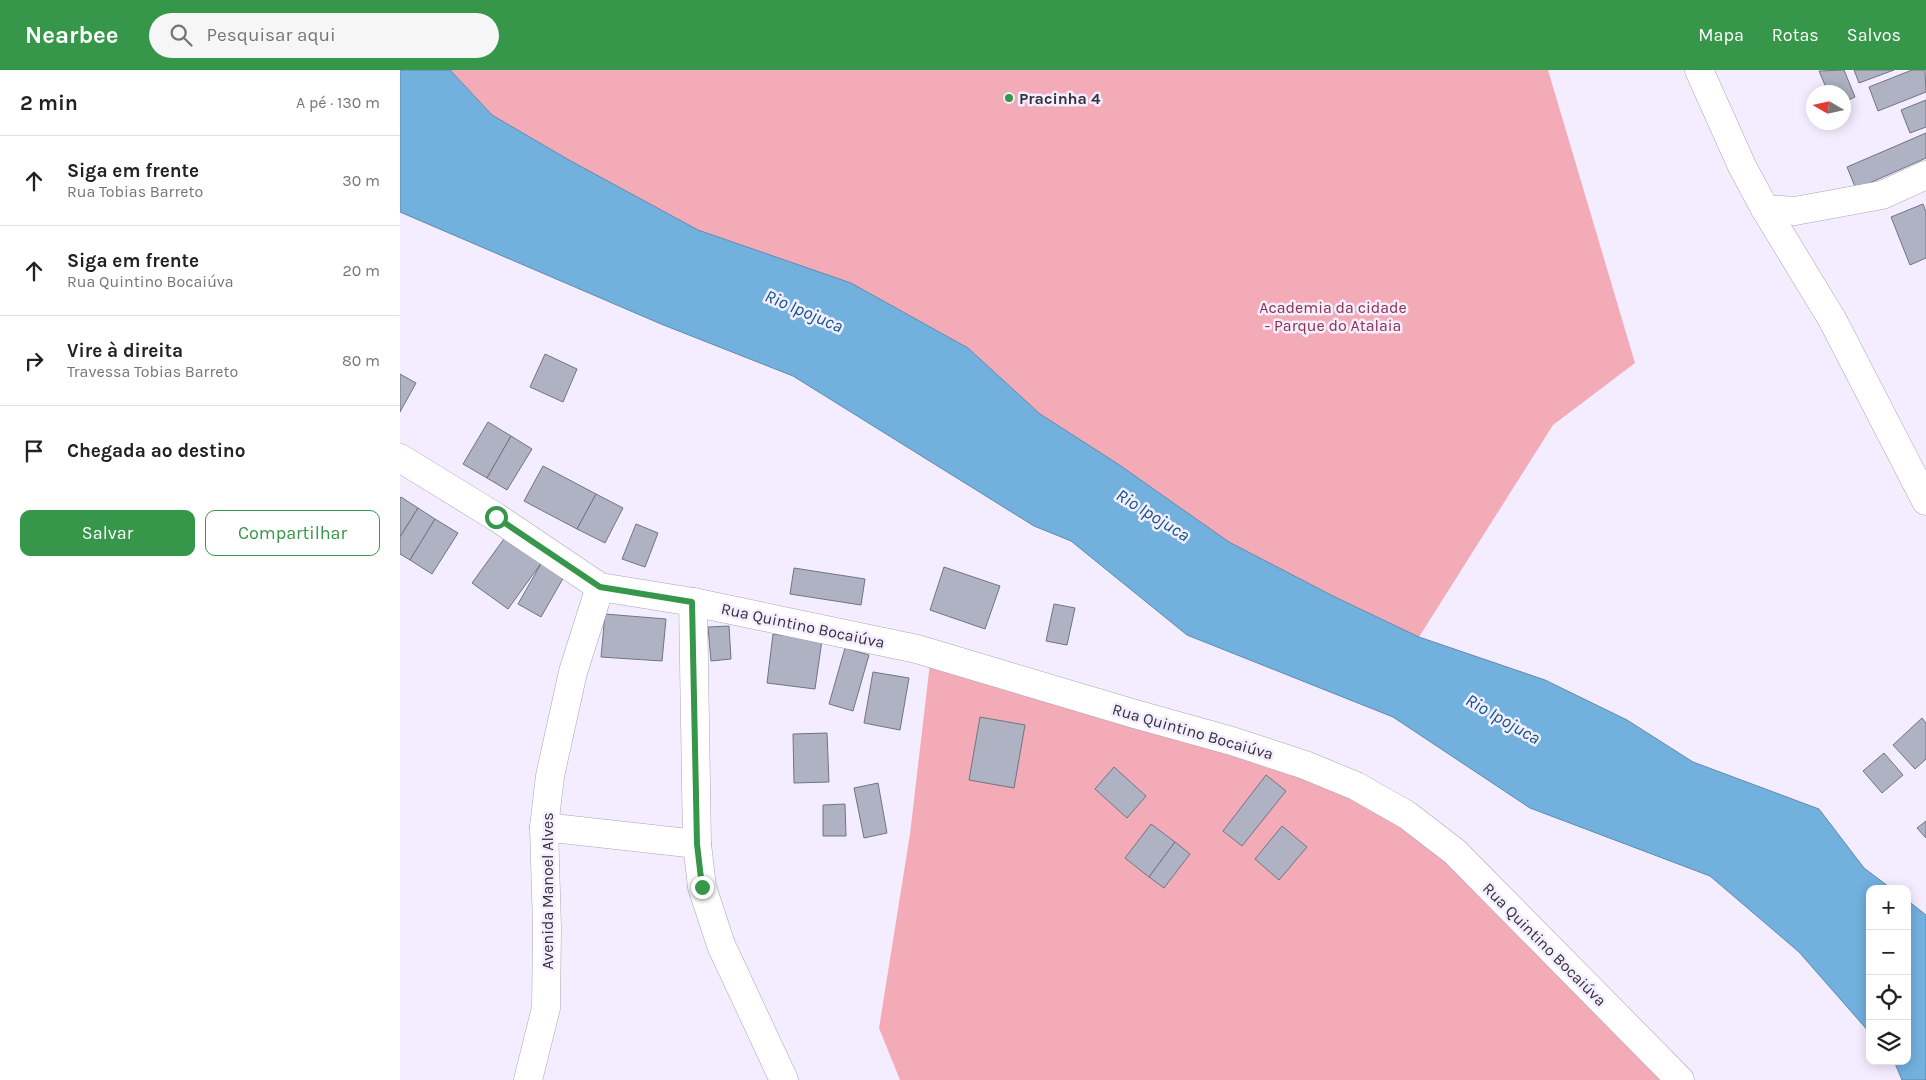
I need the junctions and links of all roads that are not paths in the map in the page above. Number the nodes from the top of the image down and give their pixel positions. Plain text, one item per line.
1 (1699, 70) edge
2 (1926, 175) edge
3 (1765, 209) junction
4 (400, 458) edge
5 (1926, 501) edge
6 (600, 587) junction
7 (692, 602) junction
8 (544, 827) junction
9 (697, 844) junction
10 (528, 1080) edge
11 (784, 1080) edge
12 (1680, 1080) edge

1 - 3 street
2 - 3 street
3 - 5 street
4 - 6 street
6 - 7 street, Rua Quintino Bocaiúva
6 - 8 street, Avenida Manoel Alves
7 - 9 street
7 - 12 street, Rua Quintino Bocaiúva
8 - 9 street
8 - 10 street, Avenida Manoel Alves
9 - 11 street

